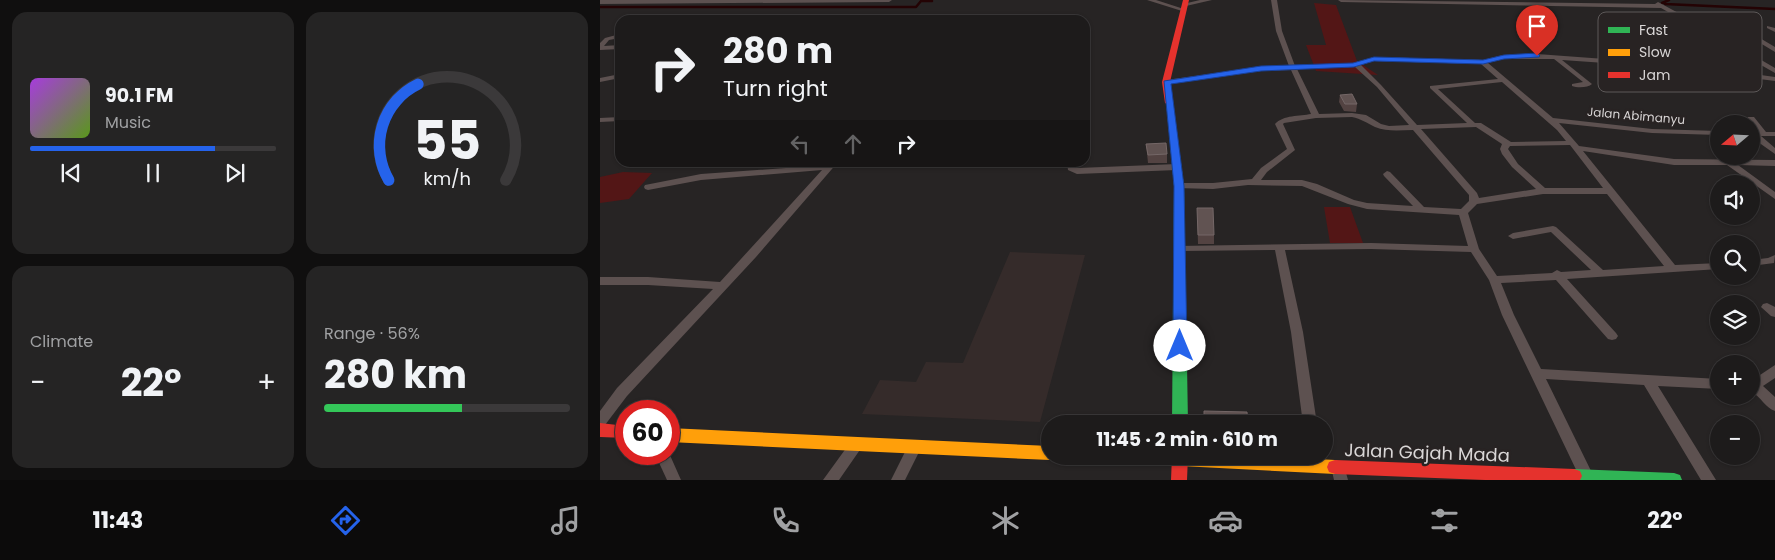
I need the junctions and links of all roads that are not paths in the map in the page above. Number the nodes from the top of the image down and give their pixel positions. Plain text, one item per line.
1 (889, 0) edge
2 (1150, 0) edge
3 (1209, 0) edge
4 (1274, 0) edge
5 (1340, 0) edge
6 (1651, 0) edge
7 (1414, 1) edge
8 (600, 2) edge
9 (1185, 5) edge
10 (1663, 6) junction
11 (1673, 12) edge
12 (615, 37) edge
13 (1762, 42) edge
14 (600, 47) edge
15 (615, 47) edge
16 (1775, 50) edge
17 (1556, 57) junction
18 (1598, 61) edge
19 (1483, 62) junction
20 (1762, 63) edge
21 (1356, 64) junction
22 (1294, 67) junction
23 (1775, 71) edge
24 (615, 77) edge
25 (1762, 77) edge
26 (1775, 79) edge
27 (600, 80) edge
28 (1504, 80) junction
29 (1166, 82) junction
30 (1574, 85) dead end
31 (1316, 116) junction
32 (615, 119) edge
33 (600, 120) edge
34 (1551, 120) junction
35 (1472, 124) junction
36 (1416, 128) junction
37 (1760, 130) edge
38 (1710, 133) edge
39 (1760, 134) edge
40 (1764, 134) junction
41 (1775, 134) edge
42 (1760, 140) edge
43 (1507, 144) junction
44 (1575, 146) junction
45 (1775, 152) edge
46 (1710, 163) edge
47 (1760, 164) edge
48 (1775, 164) edge
49 (1732, 165) edge
50 (1177, 166) junction
51 (810, 167) edge
52 (830, 167) edge
53 (1071, 167) edge
54 (1388, 174) dead end
55 (1255, 182) junction
56 (1179, 186) junction
57 (648, 187) dead end
58 (1543, 191) junction
59 (1609, 191) junction
60 (1775, 196) edge
61 (1474, 202) junction
62 (1422, 210) junction
63 (1463, 212) junction
64 (1513, 236) dead end
65 (1279, 247) junction
66 (1180, 248) junction
67 (1474, 249) junction
68 (1775, 258) edge
69 (1760, 262) edge
70 (1710, 267) edge
71 (1672, 270) junction
72 (1558, 274) junction
73 (1601, 274) junction
74 (1494, 280) junction
75 (600, 281) edge
76 (722, 286) junction
77 (1612, 336) dead end
78 (1775, 370) edge
79 (1537, 374) junction
80 (1647, 379) junction
81 (1760, 381) edge
82 (1710, 383) edge
83 (1760, 391) edge
84 (1775, 406) edge
85 (1180, 415) edge
86 (1309, 415) edge
87 (600, 421) edge
88 (600, 430) edge
89 (615, 431) edge
90 (680, 436) edge
91 (857, 444) junction
92 (915, 446) junction
93 (1041, 453) edge
94 (667, 465) edge
95 (1180, 465) edge
96 (1323, 465) edge
97 (1340, 474) edge
98 (1501, 477) edge
99 (1587, 477) junction
100 (1616, 479) edge
101 (674, 480) edge
102 (830, 480) edge
103 (898, 480) edge
104 (1179, 480) edge
105 (1674, 480) edge
106 (1709, 480) edge

1 - 8 street
2 - 9 street
3 - 9 street
4 - 22 street
5 - 7 street
6 - 10 street
7 - 10 street
9 - 29 main road
10 - 11 street
12 - 14 street
13 - 16 street
14 - 15 street
17 - 18 street
17 - 19 street
17 - 30 street
19 - 21 street
19 - 28 street
20 - 23 street
21 - 22 street
21 - 36 street
22 - 29 street
22 - 31 street
24 - 27 street
25 - 26 street
28 - 34 street
28 - 35 street
29 - 50 main road
31 - 36 street
31 - 55 street
32 - 33 street
34 - 38 street, Jalan Abimanyu
34 - 44 street
35 - 36 street
35 - 43 street
36 - 61 street
37 - 40 street
39 - 40 street
40 - 41 street
42 - 45 street
43 - 44 street
43 - 58 street
44 - 46 street
44 - 59 street
47 - 48 street
49 - 60 street
50 - 53 street
50 - 56 main road
51 - 57 street
52 - 76 street
54 - 62 street
55 - 56 street
55 - 62 street
56 - 66 main road
58 - 59 street
58 - 61 street
59 - 71 street
61 - 63 street
62 - 63 street
63 - 67 street
64 - 73 street
65 - 66 street
65 - 67 street
65 - 86 street
66 - 85 main road
67 - 74 street
68 - 69 street
70 - 71 street
71 - 73 street
72 - 73 street
72 - 74 street
72 - 77 street
74 - 79 street
75 - 76 street
76 - 87 street
78 - 81 street
79 - 80 street
79 - 99 street
80 - 82 street
80 - 106 street
83 - 84 street
88 - 89 main road
90 - 91 main road
91 - 92 main road
91 - 102 street
92 - 93 main road
92 - 103 street
94 - 101 street
95 - 104 main road
96 - 97 main road, Jalan Gajah Mada
97 - 98 main road, Jalan Gajah Mada
98 - 99 main road, Jalan Gajah Mada
99 - 100 main road, Jalan Gajah Mada
100 - 105 main road, Jalan Gajah Mada

